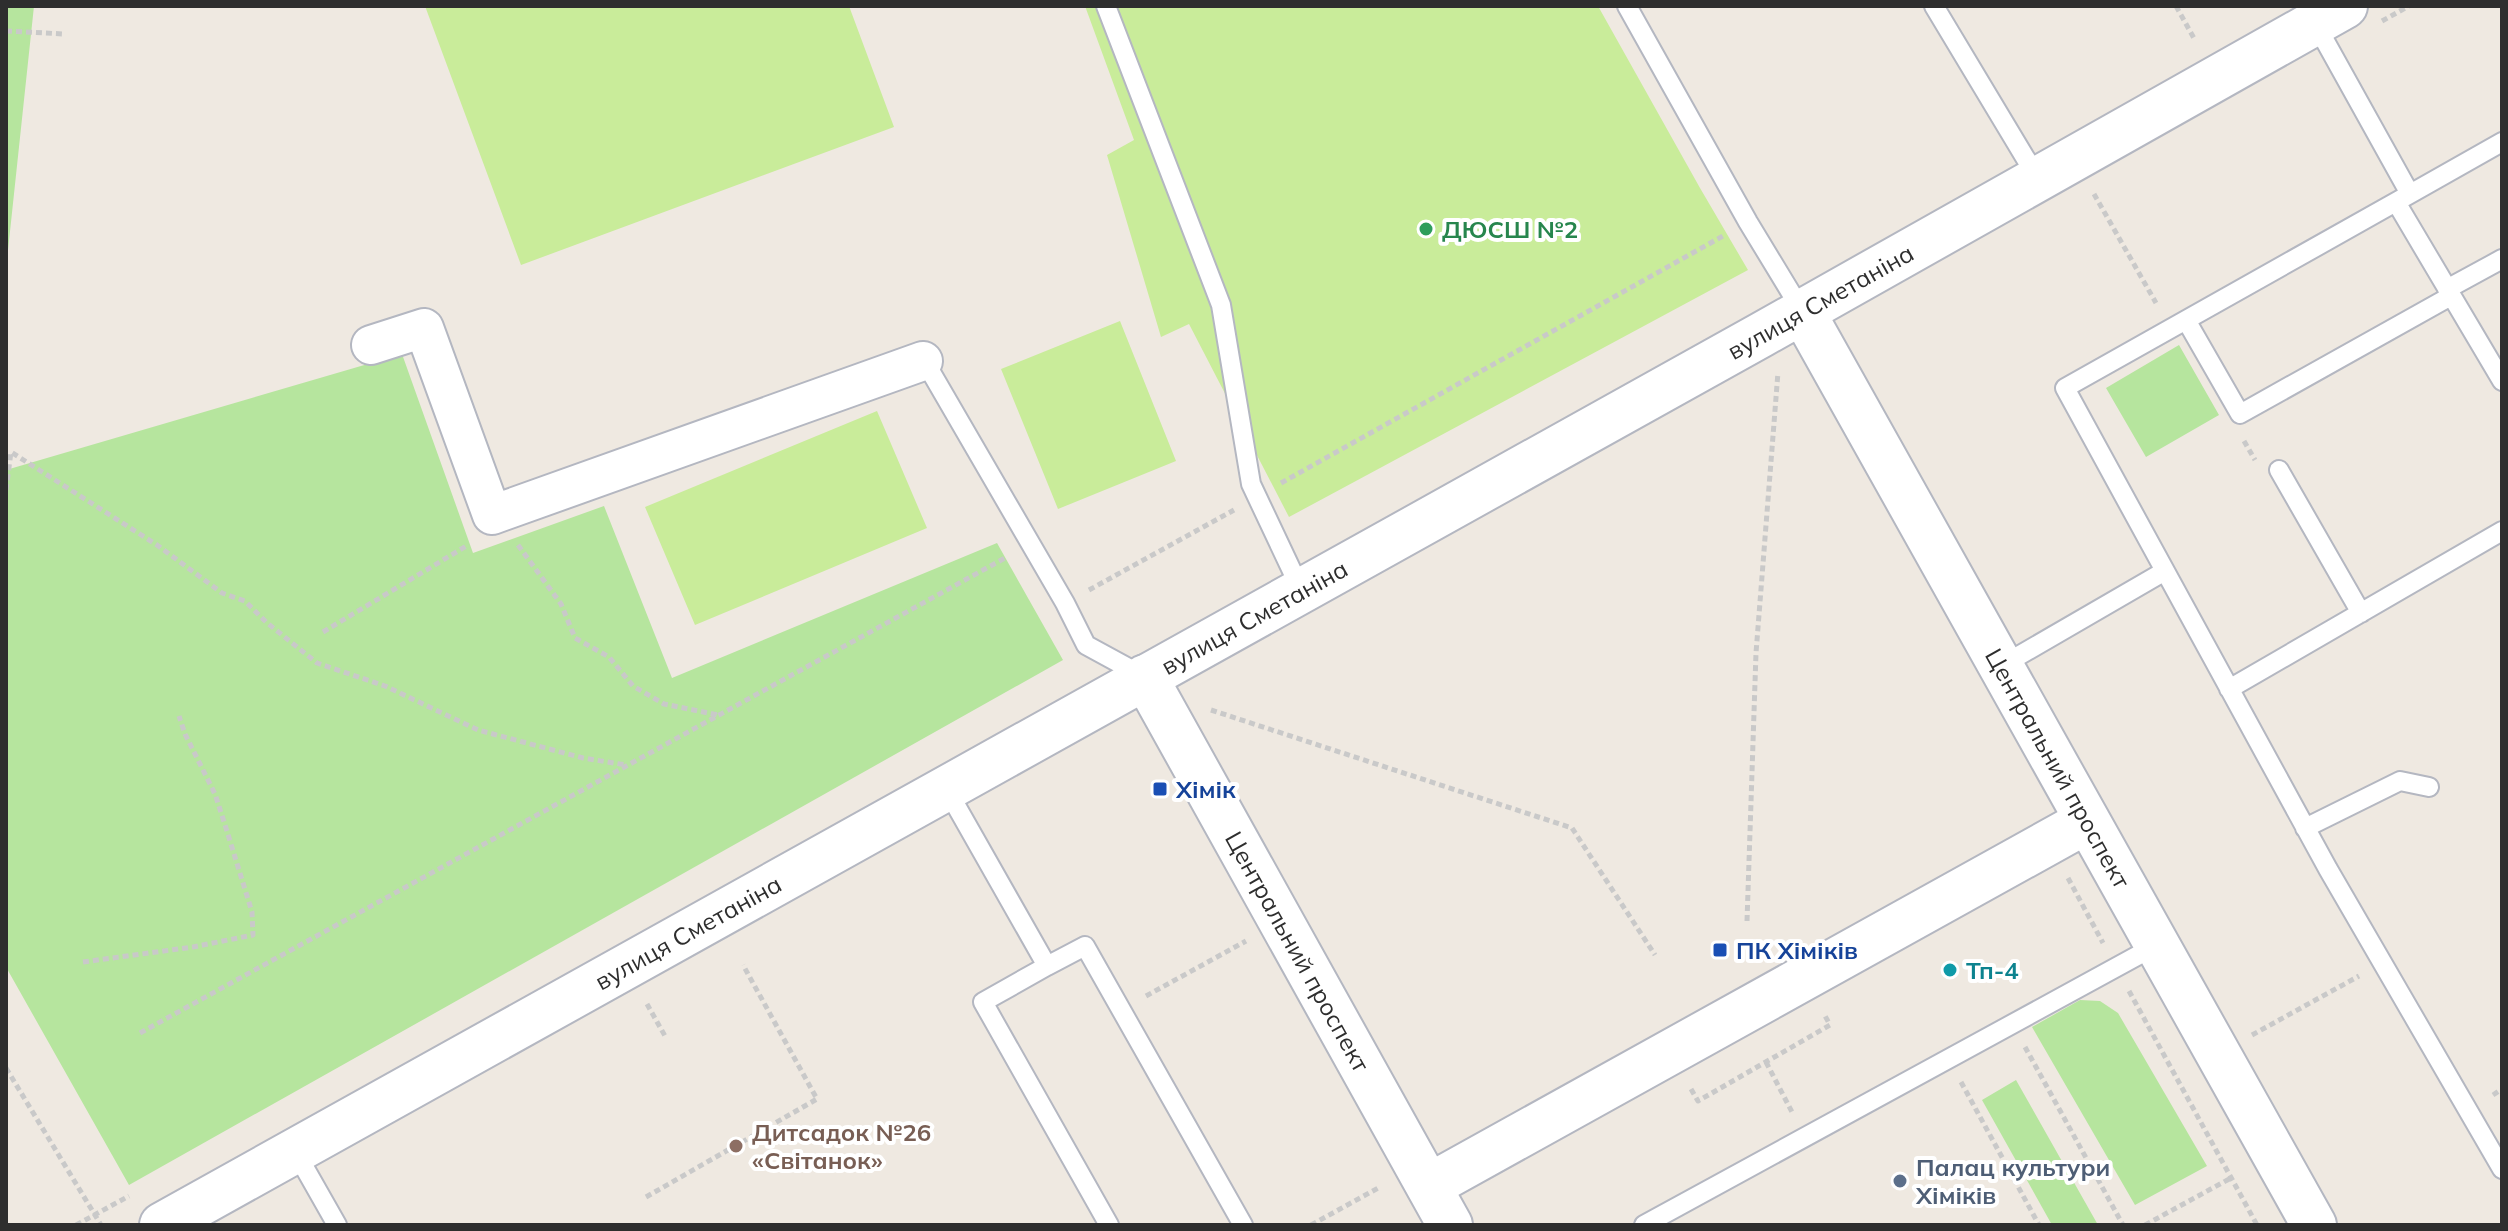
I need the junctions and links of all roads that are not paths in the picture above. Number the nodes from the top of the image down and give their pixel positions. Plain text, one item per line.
1 (1106, 6) edge
2 (1627, 6) edge
3 (1934, 6) edge
4 (2330, 14) edge
5 (2502, 142) edge
6 (2038, 179) junction
7 (2403, 198) junction
8 (2502, 259) edge
9 (2449, 292) junction
10 (1802, 311) junction
11 (2178, 324) junction
12 (371, 345) dead end
13 (920, 352) joint
14 (2502, 381) edge
15 (2279, 470) dead end
16 (2502, 531) edge
17 (2165, 571) junction
18 (1301, 590) junction
19 (2361, 613) junction
20 (2001, 666) junction
21 (1145, 677) junction
22 (2229, 689) junction
23 (2429, 787) dead end
24 (946, 788) junction
25 (2087, 821) junction
26 (2305, 828) junction
27 (2157, 945) junction
28 (1047, 966) junction
29 (295, 1151) junction
30 (2502, 1169) edge
31 (1429, 1186) junction
32 (162, 1225) edge
33 (337, 1225) edge
34 (1109, 1225) edge
35 (1243, 1225) edge
36 (1450, 1225) edge
37 (1644, 1225) edge
38 (2314, 1225) edge

1 - 18 lane
2 - 10 lane
3 - 6 lane
4 - 6 street, вулиця Сметаніна
4 - 7 lane
5 - 7 lane
6 - 10 street, вулиця Сметаніна
7 - 9 lane
7 - 11 lane
8 - 9 lane
9 - 11 lane
9 - 14 lane
10 - 18 street, вулиця Сметаніна
10 - 20 street, Центральний проспект
11 - 17 lane
12 - 13 street
13 - 21 lane
15 - 19 lane
16 - 19 lane
17 - 20 lane
17 - 22 lane
18 - 21 street, вулиця Сметаніна
19 - 22 lane
20 - 25 street, Центральний проспект
21 - 24 street, вулиця Сметаніна
21 - 31 street, Центральний проспект
22 - 26 lane
23 - 26 lane
24 - 28 lane
24 - 29 street, вулиця Сметаніна
25 - 27 street, Центральний проспект
25 - 31 street
26 - 30 lane
27 - 37 lane
27 - 38 street, Центральний проспект
28 - 34 lane
28 - 35 lane
29 - 32 street, вулиця Сметаніна
29 - 33 lane
31 - 36 street, Центральний проспект

